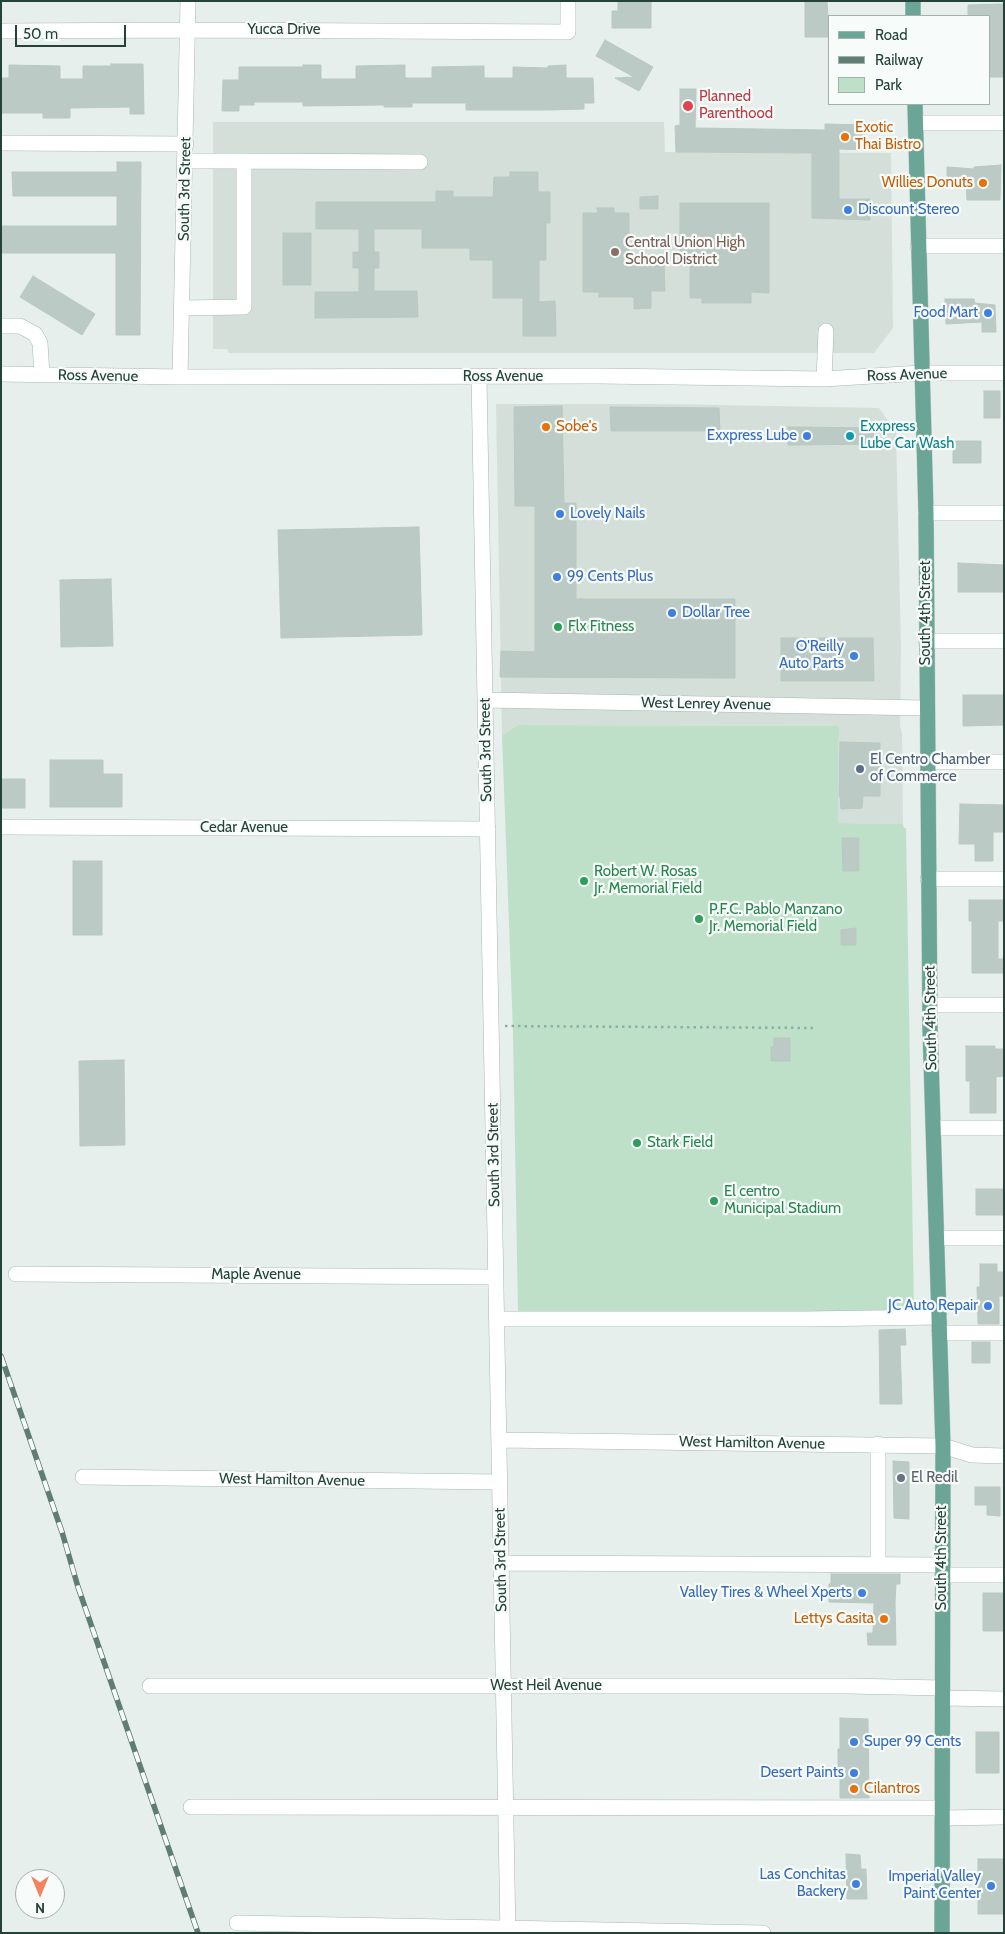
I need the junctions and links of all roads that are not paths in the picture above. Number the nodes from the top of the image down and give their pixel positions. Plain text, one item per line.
1 (188, 1) edge
2 (568, 1) edge
3 (913, 1) edge
4 (913, 15) edge
5 (188, 30) junction
6 (1, 31) edge
7 (915, 105) edge
8 (916, 123) junction
9 (1004, 123) edge
10 (1, 143) edge
11 (186, 144) junction
12 (185, 161) junction
13 (244, 161) junction
14 (420, 162) dead end
15 (918, 246) junction
16 (1004, 246) edge
17 (182, 308) junction
18 (1, 326) edge
19 (826, 331) dead end
20 (921, 373) junction
21 (1, 374) edge
22 (1004, 374) edge
23 (42, 375) junction
24 (180, 377) junction
25 (479, 377) junction
26 (824, 379) junction
27 (926, 513) junction
28 (1004, 513) edge
29 (926, 641) junction
30 (1004, 641) edge
31 (485, 700) junction
32 (926, 708) junction
33 (927, 762) junction
34 (1004, 762) edge
35 (1, 827) edge
36 (488, 829) junction
37 (928, 879) junction
38 (1004, 879) edge
39 (930, 1005) junction
40 (1004, 1005) edge
41 (934, 1128) junction
42 (1004, 1128) edge
43 (937, 1238) junction
44 (1004, 1238) edge
45 (16, 1274) dead end
46 (496, 1277) junction
47 (939, 1317) junction
48 (497, 1319) junction
49 (939, 1333) junction
50 (1004, 1333) edge
51 (499, 1440) junction
52 (878, 1444) junction
53 (943, 1446) junction
54 (1004, 1456) edge
55 (83, 1477) dead end
56 (500, 1482) junction
57 (502, 1563) junction
58 (878, 1564) junction
59 (942, 1570) junction
60 (1004, 1575) edge
61 (150, 1686) dead end
62 (504, 1686) junction
63 (942, 1693) junction
64 (1004, 1699) edge
65 (191, 1807) dead end
66 (506, 1809) junction
67 (942, 1813) junction
68 (1004, 1817) edge
69 (237, 1923) dead end
70 (508, 1930) edge
71 (763, 1933) edge
72 (942, 1933) edge

1 - 5 street, South 3rd Street
2 - 5 street, Yucca Drive
3 - 4 main road
5 - 6 street, Yucca Drive
5 - 11 street, South 3rd Street
7 - 8 main road, South 4th Street
8 - 9 street
8 - 15 main road, South 4th Street
10 - 11 street
11 - 12 street, South 3rd Street
12 - 13 street
12 - 17 street, South 3rd Street
13 - 14 street
13 - 17 street
15 - 16 street
15 - 20 main road, South 4th Street
17 - 24 street, South 3rd Street
18 - 23 street
19 - 26 street
20 - 22 street, Ross Avenue
20 - 26 street, Ross Avenue
20 - 27 main road, South 4th Street
21 - 23 street, Ross Avenue
23 - 24 street, Ross Avenue
24 - 25 street, Ross Avenue
25 - 26 street, Ross Avenue
25 - 31 street, South 3rd Street
27 - 28 street
27 - 29 main road, South 4th Street
29 - 30 street
29 - 32 main road, South 4th Street
31 - 32 street, West Lenrey Avenue
31 - 36 street, South 3rd Street
32 - 33 main road, South 4th Street
33 - 34 street
33 - 37 main road, South 4th Street
35 - 36 street, Cedar Avenue
36 - 46 street, South 3rd Street
37 - 38 street
37 - 39 main road, South 4th Street
39 - 40 street
39 - 41 main road, South 4th Street
41 - 42 street
41 - 43 main road, South 4th Street
43 - 44 street
43 - 47 main road, South 4th Street
45 - 46 street, Maple Avenue
46 - 48 street, South 3rd Street
47 - 48 street
47 - 49 main road, South 4th Street
48 - 51 street, South 3rd Street
49 - 50 street
49 - 53 main road, South 4th Street
51 - 52 street, West Hamilton Avenue
51 - 56 street, South 3rd Street
52 - 53 street, West Hamilton Avenue
52 - 58 street
53 - 54 street, West Hamilton Avenue
53 - 59 main road, South 4th Street
55 - 56 street, West Hamilton Avenue
56 - 57 street, South 3rd Street
57 - 58 street
57 - 62 street, South 3rd Street
58 - 59 street
59 - 60 street
59 - 63 main road, South 4th Street
61 - 62 street, West Heil Avenue
62 - 63 street, West Heil Avenue
62 - 66 street, South 3rd Street
63 - 64 street, West Heil Avenue
63 - 67 main road, South 4th Street
65 - 66 street
66 - 67 street
66 - 70 street, South 3rd Street
67 - 68 street
67 - 72 main road, South 4th Street
69 - 70 street
70 - 71 street

